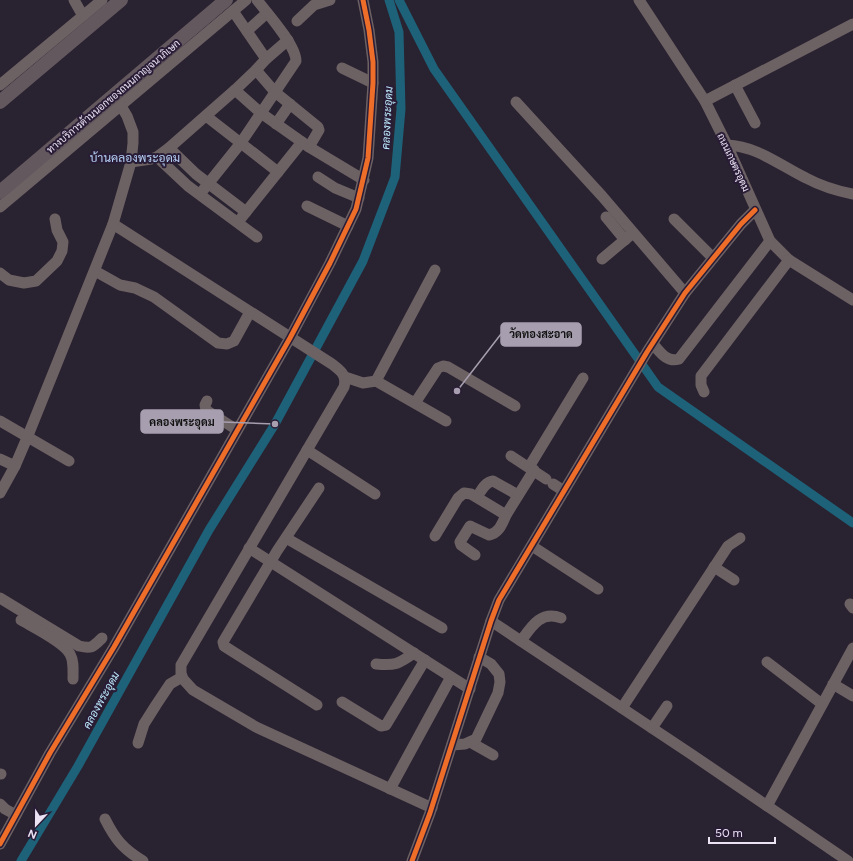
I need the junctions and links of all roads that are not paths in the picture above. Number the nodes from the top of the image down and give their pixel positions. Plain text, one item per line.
1 (74, 0) edge
2 (102, 0) edge
3 (121, 0) edge
4 (246, 0) edge
5 (258, 0) edge
6 (330, 0) edge
7 (363, 0) edge
8 (644, 1) edge
9 (229, 5) edge
10 (267, 13) junction
11 (297, 21) dead end
12 (85, 22) junction
13 (853, 24) edge
14 (247, 31) junction
15 (288, 40) junction
16 (266, 59) junction
17 (342, 68) dead end
18 (256, 70) junction
19 (373, 83) junction
20 (0, 85) edge
21 (735, 85) junction
22 (235, 90) junction
23 (275, 92) junction
24 (705, 101) junction
25 (0, 102) edge
26 (516, 102) dead end
27 (290, 104) junction
28 (120, 106) junction
29 (261, 113) junction
30 (206, 116) junction
31 (755, 123) dead end
32 (276, 124) junction
33 (240, 144) junction
34 (305, 145) junction
35 (727, 145) junction
36 (169, 148) junction
37 (157, 156) junction
38 (130, 162) junction
39 (278, 172) junction
40 (318, 177) dead end
41 (364, 180) junction
42 (208, 183) junction
43 (0, 192) edge
44 (200, 194) junction
45 (853, 194) edge
46 (359, 198) junction
47 (307, 206) dead end
48 (0, 207) edge
49 (756, 210) junction
50 (246, 212) junction
51 (606, 217) dead end
52 (55, 219) dead end
53 (674, 219) dead end
54 (238, 222) junction
55 (113, 224) junction
56 (348, 226) junction
57 (629, 236) junction
58 (257, 237) dead end
59 (770, 241) junction
60 (713, 258) junction
61 (602, 259) dead end
62 (789, 260) junction
63 (435, 270) dead end
64 (95, 271) junction
65 (0, 273) edge
66 (685, 293) junction
67 (853, 300) edge
68 (250, 312) junction
69 (294, 340) junction
70 (650, 348) junction
71 (345, 377) junction
72 (583, 378) dead end
73 (376, 381) junction
74 (704, 392) dead end
75 (207, 401) dead end
76 (416, 403) junction
77 (515, 406) dead end
78 (446, 421) dead end
79 (0, 422) edge
80 (237, 430) junction
81 (27, 438) junction
82 (307, 450) junction
83 (511, 456) dead end
84 (0, 459) edge
85 (69, 461) dead end
86 (15, 466) junction
87 (531, 469) junction
88 (318, 488) dead end
89 (564, 491) junction
90 (0, 493) edge
91 (375, 494) dead end
92 (518, 495) junction
93 (476, 497) junction
94 (506, 515) junction
95 (435, 536) dead end
96 (286, 538) junction
97 (740, 538) dead end
98 (532, 546) junction
99 (249, 548) junction
100 (475, 556) dead end
101 (271, 562) junction
102 (714, 567) junction
103 (734, 580) dead end
104 (598, 589) dead end
105 (0, 598) edge
106 (0, 607) edge
107 (561, 618) dead end
108 (491, 621) junction
109 (442, 628) dead end
110 (102, 638) dead end
111 (521, 641) junction
112 (853, 649) edge
113 (414, 653) junction
114 (479, 657) junction
115 (425, 660) junction
116 (767, 662) dead end
117 (376, 664) dead end
118 (182, 677) junction
119 (451, 677) junction
120 (73, 679) dead end
121 (833, 684) junction
122 (470, 689) junction
123 (853, 696) edge
124 (342, 702) dead end
125 (318, 704) dead end
126 (822, 704) junction
127 (667, 706) dead end
128 (622, 708) junction
129 (652, 728) junction
130 (470, 742) junction
131 (138, 743) dead end
132 (452, 745) junction
133 (493, 755) dead end
134 (390, 789) junction
135 (0, 804) edge
136 (767, 806) junction
137 (432, 808) junction
138 (16, 815) junction
139 (106, 819) dead end
140 (0, 844) edge
141 (143, 861) edge
142 (412, 861) edge
143 (848, 861) edge

1 - 12 street
2 - 12 street
3 - 12 main road
4 - 9 street
5 - 10 street
6 - 11 street
7 - 19 street
8 - 24 street, ถนนเกษตรอุดม
9 - 14 street
9 - 28 street
9 - 43 main road, ทางบริการด้านนอกของถนนกาญจนาภิเษก
10 - 14 street
10 - 15 street
12 - 20 street
12 - 25 main road
13 - 21 street
14 - 16 street
15 - 16 street
15 - 23 street
16 - 18 street
17 - 19 street
18 - 22 street
18 - 23 street
19 - 41 street
21 - 24 street
21 - 31 street
22 - 29 street
22 - 30 street
23 - 27 street
23 - 29 street
24 - 35 street, ถนนเกษตรอุดม
26 - 57 street
27 - 32 street
27 - 34 street
28 - 38 street
28 - 48 street
29 - 32 street
29 - 33 street
30 - 33 street
30 - 36 street
32 - 34 street
33 - 39 street
33 - 42 street
34 - 39 street
34 - 41 street
35 - 45 street
35 - 49 street, ถนนเกษตรอุดม
36 - 37 street
36 - 42 street
37 - 38 street
37 - 44 street
38 - 55 street
39 - 50 street
40 - 46 street
41 - 46 street
42 - 44 street
42 - 50 street
44 - 54 street
46 - 56 street
47 - 56 street
49 - 59 street, ถนนเกษตรอุดม
49 - 60 street
50 - 54 street
51 - 57 street
52 - 65 street
53 - 60 street
54 - 58 street
55 - 64 street
55 - 68 street
56 - 69 street
57 - 61 street
57 - 66 street
59 - 62 street, ถนนเกษตรอุดม
59 - 70 street
60 - 66 street
62 - 67 street, ถนนเกษตรอุดม
62 - 74 street
63 - 73 street
64 - 68 street
64 - 81 street
66 - 70 street
68 - 69 street
69 - 71 street
69 - 80 street
70 - 89 street
71 - 73 street
71 - 82 street
72 - 87 street
73 - 76 street
75 - 80 street
76 - 77 street
76 - 78 street
79 - 81 street
80 - 138 street
81 - 85 street
81 - 86 street
82 - 91 street
82 - 99 street
83 - 87 street
84 - 86 street
86 - 90 street
87 - 89 street
87 - 92 street
88 - 96 street
89 - 98 street
92 - 93 street
92 - 94 street
93 - 94 street
93 - 95 street
94 - 100 street
96 - 101 street
96 - 109 street
97 - 102 street
98 - 104 street
98 - 108 street
99 - 101 street
99 - 118 street
101 - 113 street
101 - 125 street
102 - 103 street
102 - 128 street
105 - 110 street
106 - 120 street
107 - 111 street
108 - 111 street
108 - 114 street
111 - 128 street
112 - 121 street
113 - 115 street
113 - 117 street
114 - 122 street
114 - 130 street
115 - 119 street
115 - 124 street
116 - 126 street
118 - 131 street
118 - 134 street
119 - 122 street
119 - 134 street
121 - 123 street
121 - 126 street
122 - 132 street
126 - 136 street
127 - 129 street
128 - 129 street
129 - 136 street
130 - 132 street
130 - 133 street
132 - 137 street
134 - 137 street
135 - 138 street
136 - 143 street
137 - 142 street
138 - 140 street
139 - 141 street

